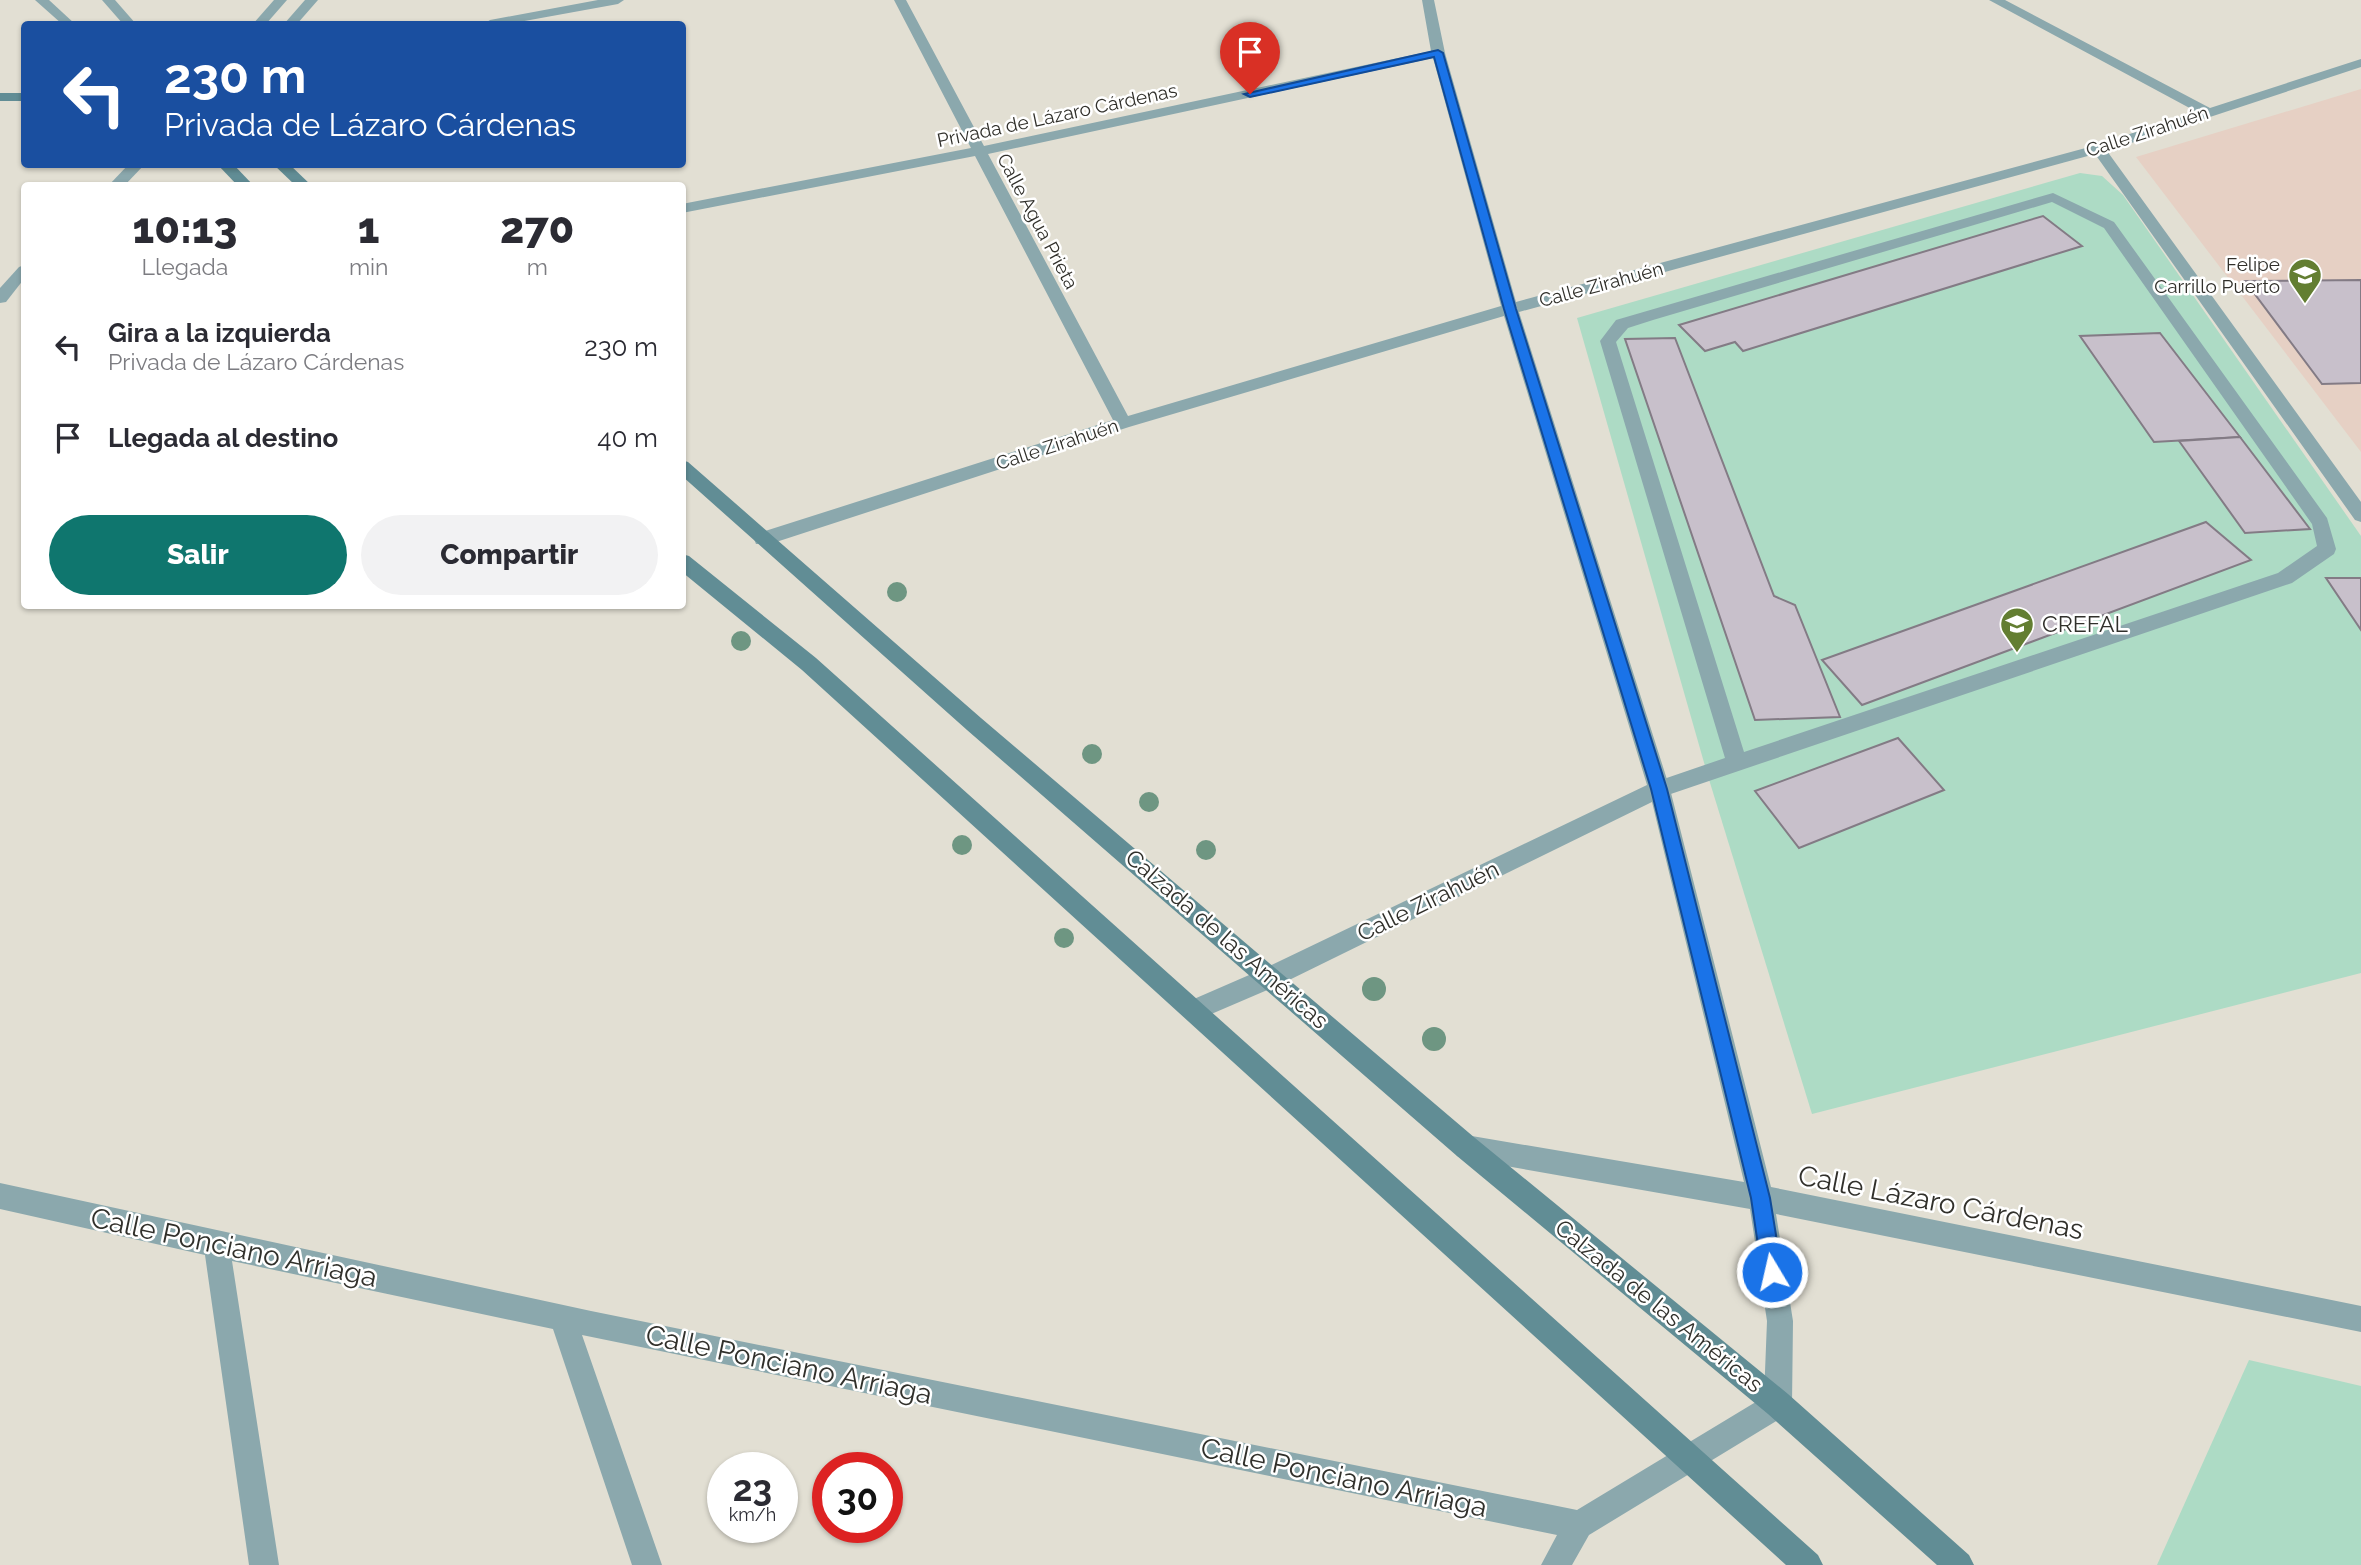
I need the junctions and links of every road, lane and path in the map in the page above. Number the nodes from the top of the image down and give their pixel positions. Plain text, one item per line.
1 (41, 0) edge
2 (108, 0) edge
3 (281, 0) edge
4 (312, 0) edge
5 (618, 0) edge
6 (900, 0) edge
7 (1428, 0) edge
8 (1995, 0) edge
9 (66, 21) edge
10 (127, 21) edge
11 (262, 21) edge
12 (293, 21) edge
13 (506, 21) edge
14 (1438, 53) junction
15 (2361, 63) edge
16 (0, 97) edge
17 (21, 97) edge
18 (2206, 111) junction
19 (2098, 149) junction
20 (979, 151) junction
21 (134, 168) edge
22 (228, 168) edge
23 (284, 168) edge
24 (120, 182) edge
25 (243, 182) edge
26 (300, 182) edge
27 (686, 208) edge
28 (21, 274) edge
29 (0, 298) edge
30 (1510, 309) junction
31 (1123, 423) junction
32 (686, 470) edge
33 (2361, 516) edge
34 (763, 540) junction
35 (686, 565) edge
36 (1737, 763) junction
37 (1659, 789) junction
38 (1271, 977) junction
39 (1195, 1010) junction
40 (1466, 1147) junction
41 (0, 1196) edge
42 (1760, 1198) junction
43 (217, 1245) junction
44 (562, 1317) junction
45 (2361, 1319) edge
46 (1778, 1404) junction
47 (1690, 1459) junction
48 (1579, 1525) junction
49 (264, 1565) edge
50 (647, 1565) edge
51 (1556, 1565) edge
52 (1808, 1565) edge
53 (1959, 1565) edge

1 - 9 street
2 - 10 street
3 - 11 street
4 - 12 street
5 - 13 street
6 - 20 street, Calle Agua Prieta
7 - 14 street
8 - 18 street
14 - 20 street, Privada de Lázaro Cárdenas
14 - 30 street
15 - 18 street, Calle Zirahuén
16 - 17 main road
18 - 19 street, Calle Zirahuén
19 - 30 street, Calle Zirahuén
19 - 33 street
20 - 27 street, Privada de Lázaro Cárdenas
20 - 31 street, Calle Agua Prieta
21 - 24 street
22 - 25 main road
23 - 26 main road
28 - 29 street
30 - 31 street, Calle Zirahuén
30 - 37 street
31 - 34 street, Calle Zirahuén
32 - 34 main road, Calzada de las Américas
34 - 38 main road, Calzada de las Américas
35 - 39 main road
36 - 36 street, Calle Zirahuén
36 - 37 street, Calle Zirahuén
37 - 38 street, Calle Zirahuén
37 - 42 street
38 - 39 street, Calle Zirahuén
38 - 40 main road, Calzada de las Américas
39 - 47 main road
40 - 42 street, Calle Lázaro Cárdenas
40 - 46 main road, Calzada de las Américas
41 - 43 street, Calle Ponciano Arriaga
42 - 45 street, Calle Lázaro Cárdenas
42 - 46 street
43 - 44 street, Calle Ponciano Arriaga
43 - 49 street
44 - 48 street, Calle Ponciano Arriaga
44 - 50 street
46 - 47 street, Calzada de las Américas
46 - 53 main road, Calzada de las Américas
47 - 48 street, Calzada de las Américas
47 - 52 main road
48 - 51 street

